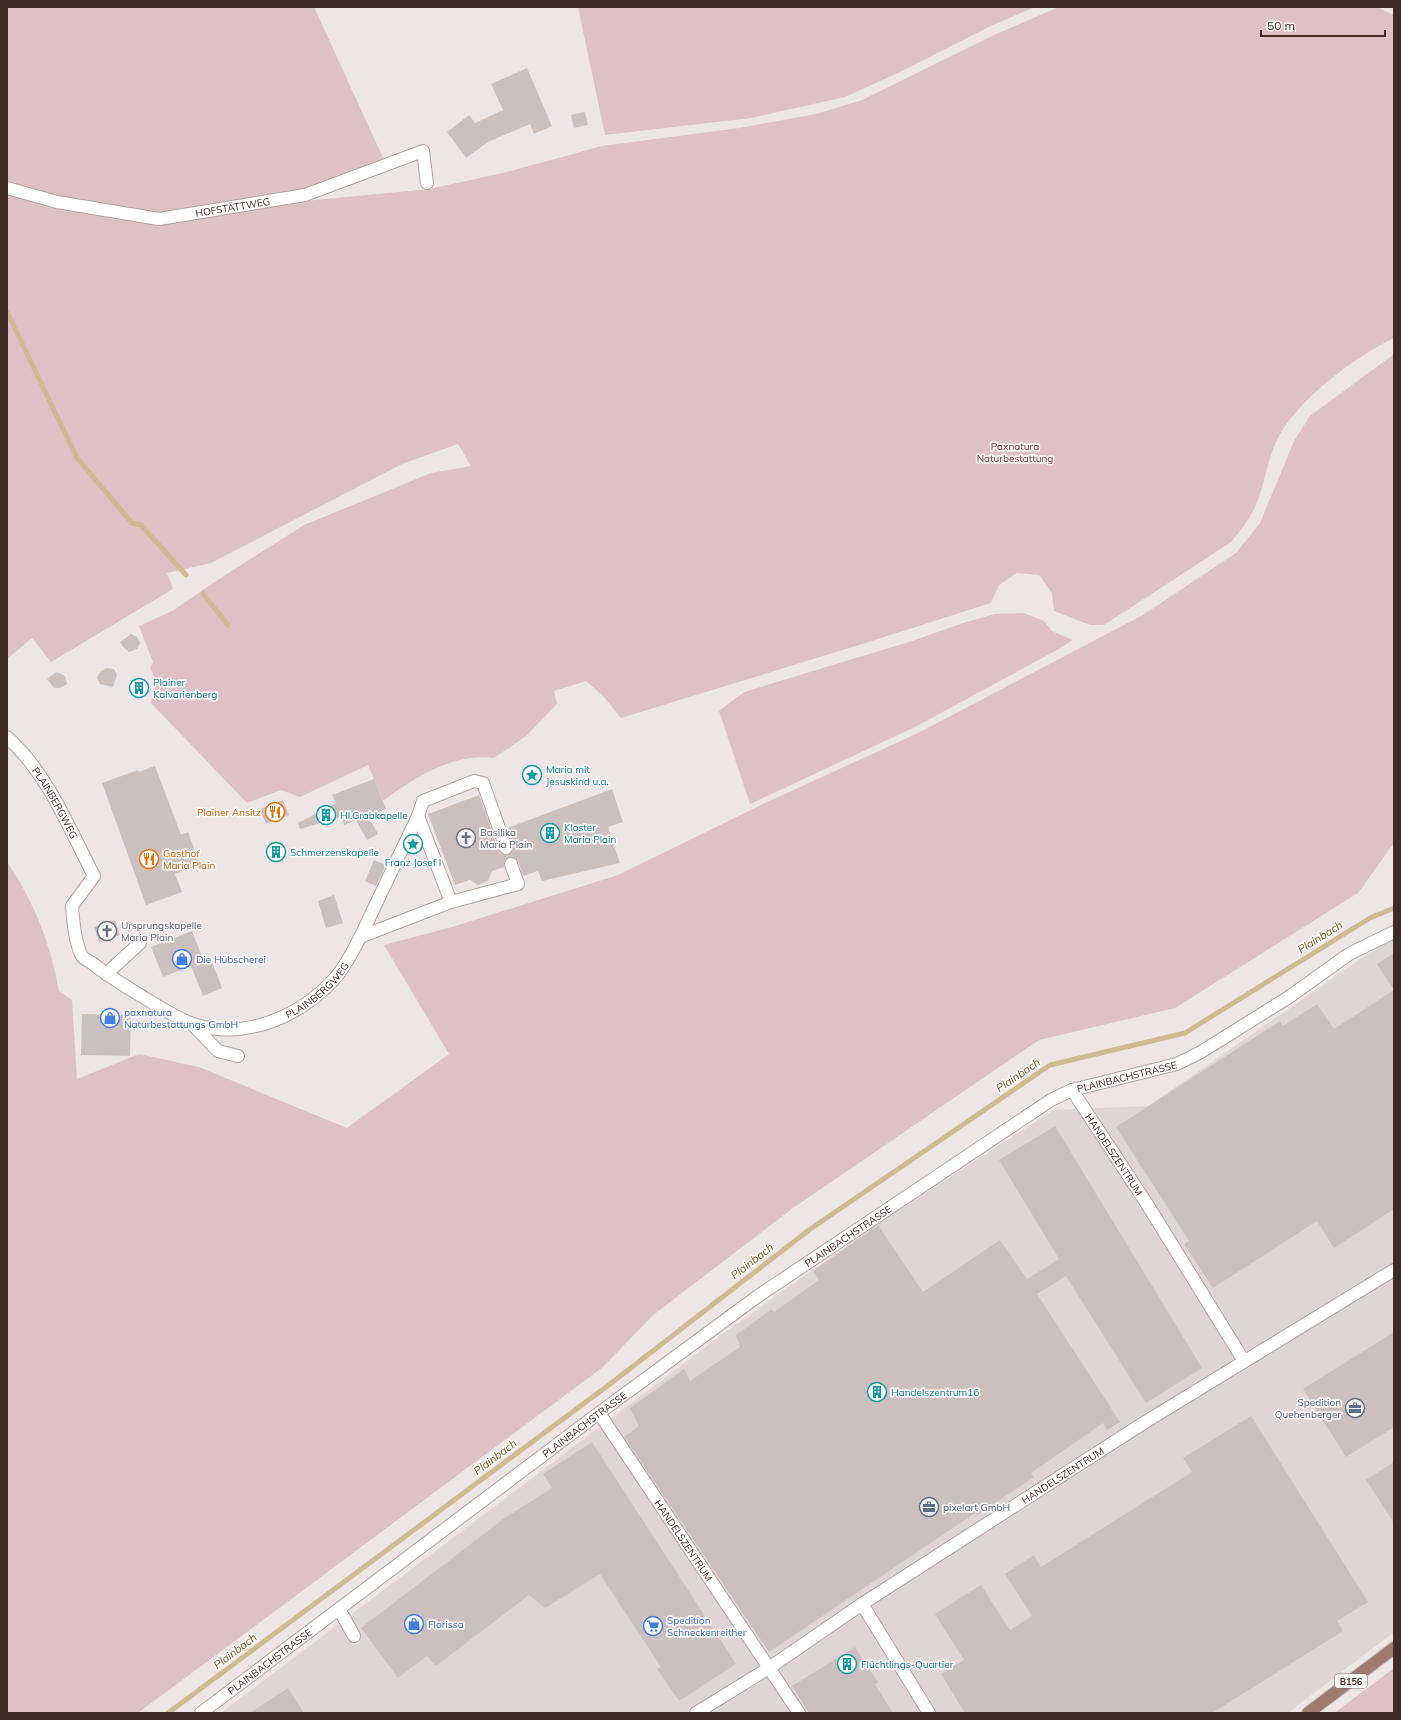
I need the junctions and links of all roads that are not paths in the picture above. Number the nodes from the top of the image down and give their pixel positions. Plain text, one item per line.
1 (427, 183) dead end
2 (7, 188) edge
3 (7, 737) edge
4 (418, 816) junction
5 (506, 848) dead end
6 (511, 864) dead end
7 (452, 902) junction
8 (1394, 932) edge
9 (360, 937) junction
10 (140, 944) dead end
11 (106, 974) junction
12 (192, 1024) junction
13 (238, 1056) dead end
14 (1072, 1090) junction
15 (1394, 1270) edge
16 (1244, 1361) junction
17 (599, 1413) junction
18 (862, 1604) junction
19 (339, 1609) junction
20 (354, 1636) dead end
21 (1394, 1648) edge
22 (769, 1668) junction
23 (201, 1713) edge
24 (696, 1713) edge
25 (799, 1713) edge
26 (930, 1713) edge
27 (1308, 1713) edge

1 - 2 street, HOFSTÄTTWEG
3 - 11 street, PLAINBERGWEG
4 - 5 street, PLAINBERGWEG
4 - 7 street
4 - 9 street, PLAINBERGWEG
6 - 7 street
7 - 9 street
8 - 14 street, PLAINBACHSTRASSE
9 - 12 street, PLAINBERGWEG
10 - 11 street
11 - 12 street, PLAINBERGWEG
12 - 13 street
14 - 16 street, HANDELSZENTRUM
14 - 17 street, PLAINBACHSTRASSE
15 - 16 street, HANDELSZENTRUM
16 - 18 street, HANDELSZENTRUM
17 - 19 street, PLAINBACHSTRASSE
17 - 22 street, HANDELSZENTRUM
18 - 22 street, HANDELSZENTRUM
18 - 26 street
19 - 20 street
19 - 23 street, PLAINBACHSTRASSE
21 - 27 main road, B156
22 - 24 street, HANDELSZENTRUM
22 - 25 street

